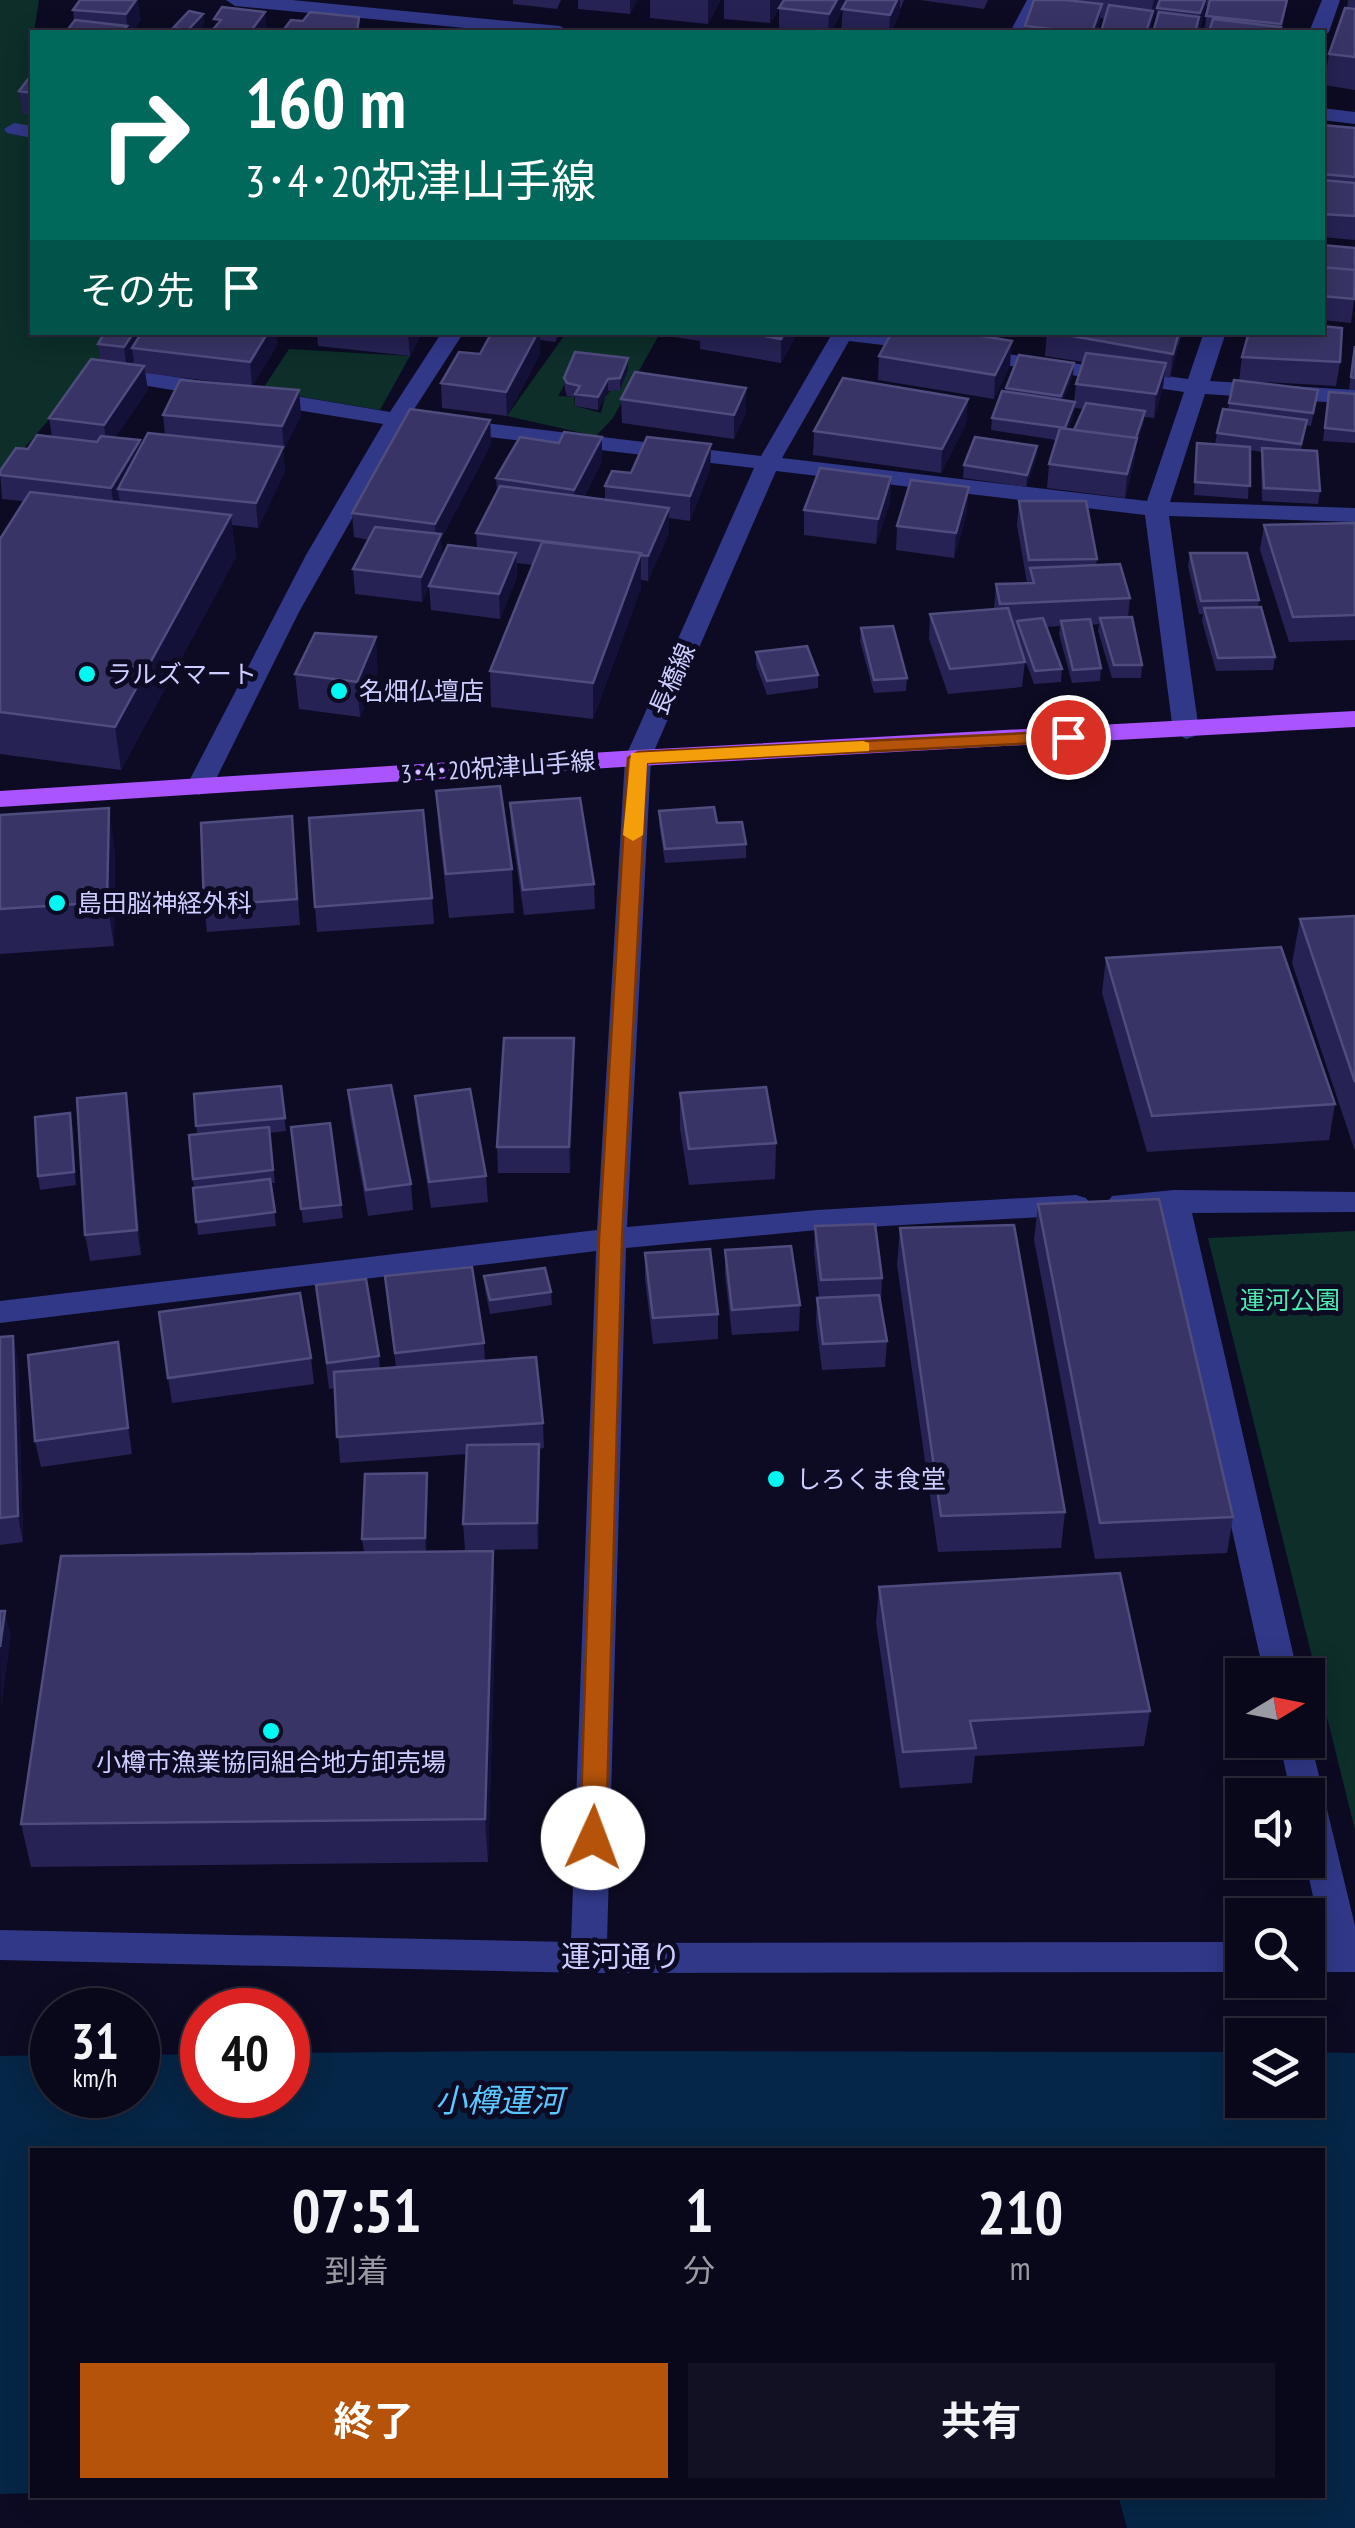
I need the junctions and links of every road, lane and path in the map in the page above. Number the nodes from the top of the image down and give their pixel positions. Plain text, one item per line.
1 (235, 0) edge
2 (492, 0) edge
3 (1036, 0) edge
4 (1331, 0) edge
5 (306, 7) junction
6 (478, 23) junction
7 (289, 30) edge
8 (542, 30) edge
9 (1019, 30) edge
10 (1320, 30) edge
11 (1325, 114) edge
12 (1355, 118) edge
13 (451, 335) edge
14 (843, 335) edge
15 (857, 335) edge
16 (1214, 335) edge
17 (118, 375) edge
18 (1198, 387) junction
19 (1355, 396) edge
20 (394, 418) junction
21 (767, 465) junction
22 (1156, 508) junction
23 (1355, 514) edge
24 (1355, 719) edge
25 (1186, 731) junction
26 (638, 758) junction
27 (198, 787) junction
28 (0, 799) edge
29 (1174, 1200) junction
30 (1355, 1202) edge
31 (611, 1239) junction
32 (0, 1312) edge
33 (1277, 1658) edge
34 (1300, 1758) edge
35 (0, 1945) edge
36 (1225, 1957) edge
37 (1350, 1957) edge
38 (590, 1958) junction

1 - 5 street
2 - 6 street
3 - 9 street
4 - 10 street
5 - 6 street
5 - 7 street
6 - 8 street
11 - 12 street
13 - 20 street
14 - 21 street, 長橋線
15 - 18 street
16 - 18 street
17 - 20 street
18 - 19 street
18 - 22 street
20 - 21 street
20 - 27 street
21 - 22 street
21 - 26 street, 長橋線
22 - 23 street
22 - 25 street
24 - 25 main road, 3･4･20祝津山手線
25 - 26 main road, 3･4･20祝津山手線
26 - 27 main road, 3･4･20祝津山手線
26 - 31 street, 長橋線
27 - 28 main road, 3･4･20祝津山手線
29 - 30 street
29 - 31 street
29 - 33 street
31 - 32 street
31 - 38 street, 長橋線
34 - 37 street
35 - 38 street, 運河通り
36 - 38 street, 運河通り

